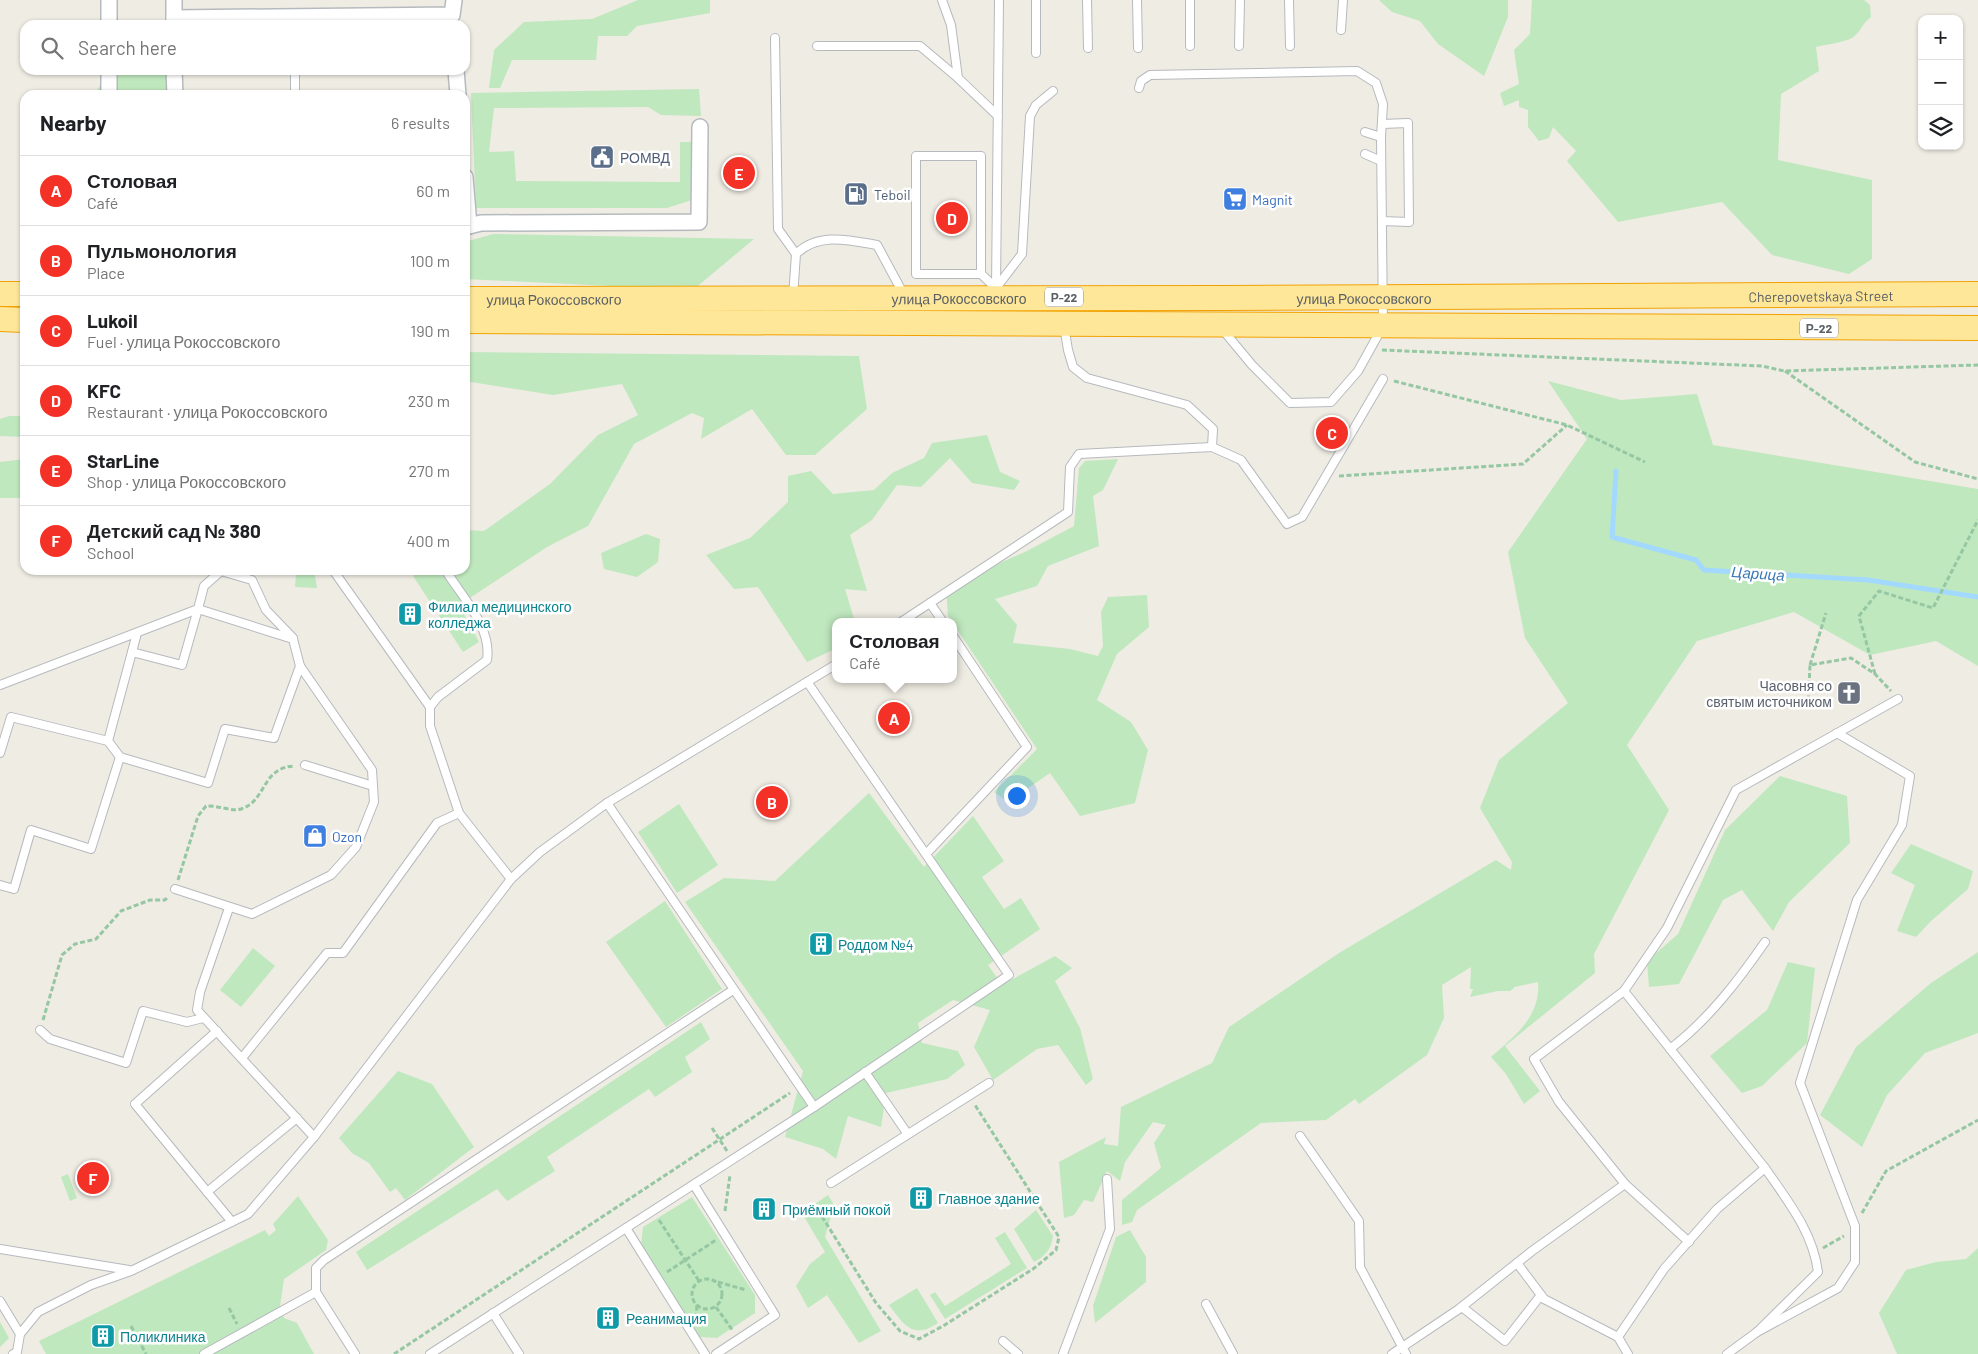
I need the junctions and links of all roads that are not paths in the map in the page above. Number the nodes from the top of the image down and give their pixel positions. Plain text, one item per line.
1 (109, 0) edge
2 (174, 0) edge
3 (942, 0) edge
4 (999, 0) edge
5 (1036, 0) edge
6 (1088, 0) edge
7 (1138, 0) edge
8 (1190, 0) edge
9 (1240, 0) edge
10 (1289, 0) edge
11 (1343, 0) edge
12 (453, 13) edge
13 (109, 20) edge
14 (174, 20) edge
15 (316, 20) edge
16 (1342, 30) dead end
17 (775, 38) dead end
18 (817, 46) dead end
19 (1190, 46) dead end
20 (1239, 46) dead end
21 (1290, 46) dead end
22 (1088, 48) dead end
23 (1138, 48) dead end
24 (1036, 53) dead end
25 (109, 75) edge
26 (174, 75) edge
27 (295, 75) edge
28 (456, 75) edge
29 (958, 78) junction
30 (1139, 88) dead end
31 (109, 90) edge
32 (175, 90) edge
33 (295, 90) edge
34 (458, 90) edge
35 (1053, 91) dead end
36 (998, 116) junction
37 (1382, 124) junction
38 (700, 127) dead end
39 (1365, 132) dead end
40 (1381, 137) junction
41 (1365, 154) dead end
42 (1381, 161) junction
43 (1382, 221) junction
44 (470, 225) edge
45 (796, 254) junction
46 (981, 274) junction
47 (996, 292) junction
48 (0, 294) edge
49 (20, 294) edge
50 (1978, 294) edge
51 (905, 297) junction
52 (793, 298) junction
53 (1383, 298) junction
54 (1663, 298) joint
55 (470, 299) edge
56 (0, 320) edge
57 (20, 320) edge
58 (470, 321) edge
59 (1064, 324) junction
60 (1218, 325) junction
61 (1383, 326) junction
62 (1978, 328) edge
63 (1383, 379) road end
64 (1212, 447) junction
65 (216, 575) edge
66 (240, 575) edge
67 (337, 575) edge
68 (449, 575) edge
69 (930, 603) junction
70 (198, 609) junction
71 (907, 618) edge
72 (940, 618) edge
73 (137, 633) junction
74 (294, 639) junction
75 (957, 642) edge
76 (132, 652) junction
77 (300, 666) junction
78 (832, 667) edge
79 (808, 683) junction
80 (0, 685) edge
81 (1898, 698) road end
82 (430, 707) junction
83 (1837, 733) junction
84 (108, 741) junction
85 (0, 753) edge
86 (120, 757) junction
87 (305, 766) road end
88 (373, 786) junction
89 (607, 803) junction
90 (459, 813) junction
91 (926, 854) junction
92 (512, 879) junction
93 (0, 885) edge
94 (175, 889) road end
95 (228, 908) junction
96 (1765, 942) dead end
97 (733, 990) junction
98 (1624, 991) junction
99 (203, 1018) junction
100 (40, 1030) road end
101 (217, 1030) junction
102 (1670, 1049) junction
103 (242, 1058) junction
104 (865, 1072) junction
105 (989, 1083) dead end
106 (814, 1107) junction
107 (297, 1118) junction
108 (908, 1132) junction
109 (1300, 1136) dead end
110 (314, 1137) junction
111 (1765, 1168) junction
112 (1107, 1179) dead end
113 (831, 1182) dead end
114 (1625, 1184) junction
115 (694, 1185) junction
116 (207, 1192) junction
117 (232, 1222) junction
118 (626, 1228) junction
119 (1689, 1242) junction
120 (0, 1249) edge
121 (1517, 1263) junction
122 (131, 1270) junction
123 (316, 1292) junction
124 (1541, 1295) junction
125 (0, 1301) edge
126 (1206, 1304) dead end
127 (1462, 1307) junction
128 (494, 1313) junction
129 (1757, 1332) junction
130 (20, 1334) junction
131 (1618, 1337) junction
132 (1003, 1341) dead end
133 (1404, 1351) edge
134 (13, 1354) edge
135 (204, 1354) edge
136 (355, 1354) edge
137 (430, 1354) edge
138 (519, 1354) edge
139 (705, 1354) edge
140 (716, 1354) edge
141 (1018, 1354) edge
142 (1063, 1354) edge
143 (1233, 1354) edge
144 (1392, 1354) edge
145 (1628, 1354) edge
146 (1727, 1354) edge

1 - 13 street
2 - 14 street
3 - 29 lane
4 - 36 lane
5 - 24 lane
6 - 22 lane
7 - 23 lane
8 - 19 lane
9 - 20 lane
10 - 21 lane
11 - 16 lane
12 - 15 street
17 - 45 lane
18 - 29 lane
25 - 31 street
26 - 32 street
27 - 33 lane
28 - 34 street
29 - 36 lane
30 - 37 lane
35 - 47 lane
36 - 47 lane
37 - 40 lane
37 - 43 lane
38 - 44 street
39 - 40 lane
40 - 42 lane
41 - 42 lane
42 - 43 lane
43 - 53 lane
45 - 51 lane
45 - 52 lane
46 - 46 lane
46 - 47 lane
47 - 51 highway, улица Рокоссовского / Р-22
47 - 53 highway, улица Рокоссовского / Р-22
48 - 49 highway
50 - 54 highway, Cherepovetskaya Street / Р-22
51 - 52 highway, улица Рокоссовского / Р-22
52 - 55 highway, улица Рокоссовского / Р-22
53 - 54 highway, улица Рокоссовского / Р-22
53 - 61 lane
56 - 57 highway
58 - 59 highway, улица Рокоссовского / Р-22
59 - 60 highway, улица Рокоссовского / Р-22
59 - 64 lane
60 - 61 highway, улица Рокоссовского / Р-22
60 - 61 lane
61 - 62 highway, улица Рокоссовского / Р-22
63 - 64 lane
64 - 69 lane
65 - 70 lane
66 - 74 lane
67 - 82 lane
68 - 82 lane
69 - 71 lane
69 - 72 lane
70 - 73 lane
70 - 74 lane
70 - 76 lane
73 - 76 lane
73 - 80 lane
74 - 77 lane
75 - 91 lane
76 - 84 lane
77 - 86 lane
77 - 88 lane
78 - 79 lane
79 - 89 lane
79 - 91 lane
81 - 83 lane
82 - 90 lane
83 - 98 lane
83 - 129 lane
84 - 85 lane
84 - 86 lane
86 - 93 lane
87 - 88 lane
88 - 95 lane
89 - 92 lane
89 - 97 lane
90 - 92 lane
90 - 103 lane
91 - 104 lane
92 - 110 lane
94 - 95 lane
95 - 99 lane
96 - 102 lane
97 - 106 lane
97 - 123 lane
98 - 102 lane
98 - 114 lane
99 - 100 lane
99 - 101 lane
101 - 103 lane
101 - 116 lane
102 - 111 lane
103 - 107 lane
104 - 106 lane
104 - 108 lane
105 - 108 lane
106 - 115 lane
107 - 110 lane
107 - 116 lane
108 - 113 lane
109 - 133 lane
110 - 117 lane
111 - 119 lane
111 - 129 lane
112 - 142 lane
114 - 119 lane
114 - 121 lane
115 - 118 lane
115 - 140 lane
116 - 117 lane
117 - 122 lane
118 - 128 lane
118 - 139 lane
119 - 131 lane
120 - 122 lane
121 - 124 lane
121 - 127 lane
122 - 130 lane
123 - 135 lane
123 - 136 lane
124 - 127 lane
124 - 131 lane
125 - 130 lane
126 - 143 lane
127 - 133 lane
128 - 137 lane
128 - 138 lane
129 - 146 lane
130 - 134 lane
131 - 145 lane
132 - 141 lane
133 - 144 lane

